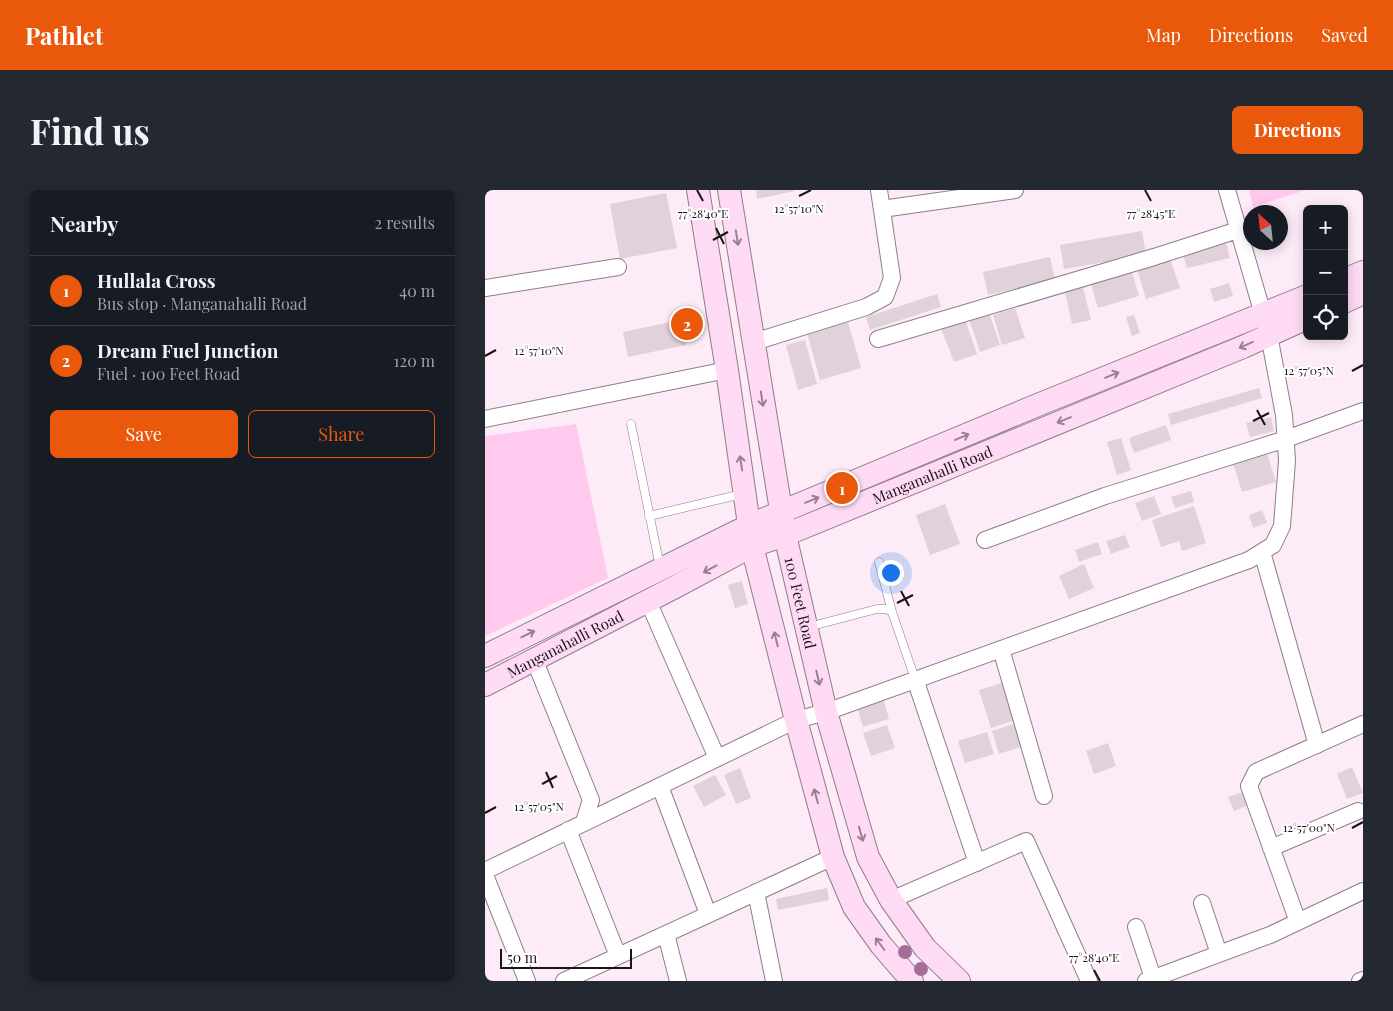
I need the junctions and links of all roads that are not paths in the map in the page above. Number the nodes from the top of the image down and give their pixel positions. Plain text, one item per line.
1 (698, 190) edge
2 (729, 190) edge
3 (879, 190) edge
4 (1015, 190) edge
5 (1227, 190) edge
6 (882, 209) junction
7 (1239, 230) junction
8 (618, 267) dead end
9 (1363, 272) edge
10 (1348, 278) edge
11 (485, 288) edge
12 (1363, 293) edge
13 (1303, 299) edge
14 (1348, 300) edge
15 (1303, 319) edge
16 (1266, 325) junction
17 (878, 339) dead end
18 (754, 342) junction
19 (727, 370) junction
20 (1363, 411) edge
21 (485, 419) edge
22 (631, 424) dead end
23 (1286, 439) junction
24 (746, 493) junction
25 (780, 513) junction
26 (649, 516) junction
27 (751, 535) junction
28 (785, 535) junction
29 (985, 540) dead end
30 (1262, 552) junction
31 (879, 562) dead end
32 (661, 569) junction
33 (648, 601) junction
34 (892, 612) junction
35 (806, 627) junction
36 (1001, 649) junction
37 (485, 656) edge
38 (534, 660) junction
39 (915, 679) junction
40 (485, 685) edge
41 (826, 712) junction
42 (796, 720) junction
43 (1363, 724) edge
44 (1317, 745) junction
45 (717, 758) junction
46 (660, 786) junction
47 (1044, 796) dead end
48 (1357, 811) dead end
49 (584, 822) junction
50 (569, 830) junction
51 (1271, 848) junction
52 (833, 857) junction
53 (977, 863) junction
54 (485, 871) edge
55 (485, 875) edge
56 (756, 892) junction
57 (1363, 892) edge
58 (891, 900) junction
59 (1202, 903) dead end
60 (708, 914) junction
61 (1298, 922) junction
62 (1136, 926) dead end
63 (666, 934) junction
64 (1219, 954) junction
65 (618, 956) junction
66 (584, 977) edge
67 (1151, 980) edge
68 (527, 981) edge
69 (564, 981) edge
70 (678, 981) edge
71 (774, 981) edge
72 (912, 981) edge
73 (959, 981) edge
74 (1089, 981) edge

1 - 19 main road
2 -> 18 main road, 100 Feet Road
3 - 6 street
4 - 6 street
5 - 7 street
6 - 18 street
7 - 16 street
7 - 17 street
8 - 11 street
9 - 10 main road
12 - 14 main road
13 - 16 main road, Manganahalli Road
15 - 16 main road, Manganahalli Road
16 - 23 street
25 -> 16 main road, Manganahalli Road
16 -> 28 main road, Manganahalli Road
18 -> 25 main road, 100 Feet Road
19 - 21 street
24 -> 19 main road
20 - 23 street
22 - 26 lane
23 - 29 street
23 - 30 street
24 - 26 lane
24 - 27 main road
25 - 27 main road, Manganahalli Road
25 - 28 main road, 100 Feet Road
26 - 32 lane
27 - 28 main road, Manganahalli Road
27 - 32 main road, Manganahalli Road
27 -> 33 main road, Manganahalli Road
42 -> 27 main road
28 - 35 main road, 100 Feet Road
30 - 36 street
30 - 44 street
31 - 34 lane
37 -> 32 main road, Manganahalli Road
33 - 38 main road, Manganahalli Road
33 - 45 street
34 - 35 lane
34 - 39 lane
35 -> 41 main road, 100 Feet Road
36 - 39 street
36 - 47 street
38 - 40 main road, Manganahalli Road
38 - 49 street
39 - 41 street
39 - 53 street
41 - 42 street
41 -> 58 main road, 100 Feet Road
42 - 45 street
52 -> 42 main road
43 - 44 street
44 - 51 street
45 - 46 street
46 - 49 street
46 - 60 street
48 - 51 street
49 - 50 street
50 - 54 street
50 - 65 street
51 - 61 street
52 - 56 street
72 -> 52 main road
53 - 58 street
53 - 74 street
55 - 68 street
56 - 60 street
56 - 71 street
57 - 61 street
58 - 73 main road, 100 Feet Road
59 - 64 street
60 - 63 street
61 - 64 street
62 - 67 street
63 - 65 street
63 - 70 street
64 - 67 street
65 - 66 street
66 - 69 street

